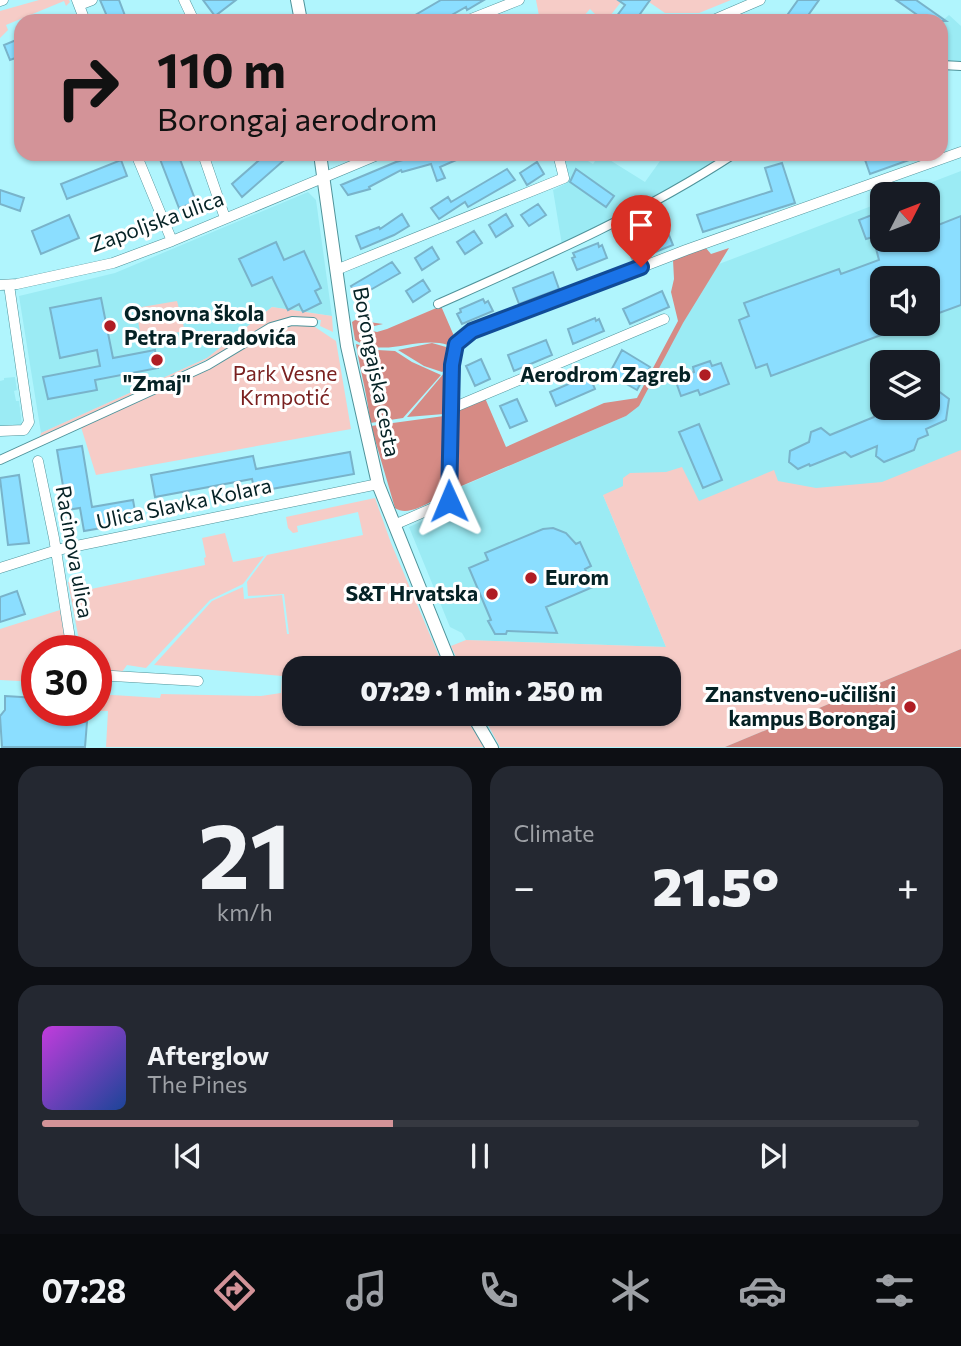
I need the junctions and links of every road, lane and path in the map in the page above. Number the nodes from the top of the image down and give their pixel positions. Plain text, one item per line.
1 (92, 0) edge
2 (519, 0) edge
3 (760, 0) edge
4 (78, 3) edge
5 (484, 14) edge
6 (728, 14) edge
7 (139, 161) edge
8 (205, 161) edge
9 (321, 161) edge
10 (363, 161) edge
11 (560, 161) edge
12 (723, 161) edge
13 (936, 161) edge
14 (323, 178) junction
15 (225, 218) junction
16 (172, 241) junction
17 (336, 270) junction
18 (5, 285) edge
19 (439, 304) dead end
20 (664, 320) dead end
21 (313, 322) dead end
22 (450, 409) junction
23 (0, 431) edge
24 (0, 460) edge
25 (38, 461) dead end
26 (378, 484) junction
27 (394, 525) junction
28 (57, 550) junction
29 (0, 568) edge
30 (70, 635) edge
31 (447, 656) edge
32 (112, 675) edge
33 (198, 681) dead end
34 (479, 726) edge
35 (492, 747) edge

1 - 4 street
2 - 5 street
3 - 6 street
7 - 16 street
8 - 15 street
9 - 14 street, Borongajska cesta
10 - 14 street, Zapoljska ulica
11 - 17 street
12 - 19 street
13 - 22 street
14 - 15 street, Zapoljska ulica
14 - 17 street, Borongajska cesta
15 - 16 street, Zapoljska ulica
16 - 18 street, Zapoljska ulica
17 - 26 street, Borongajska cesta
18 - 23 street
20 - 22 street
21 - 24 street
22 - 27 street
25 - 28 street, Racinova ulica
26 - 27 street, Borongajska cesta
26 - 28 street, Ulica Slavka Kolara
27 - 31 street, Borongajska cesta
28 - 29 street, Ulica Slavka Kolara
28 - 30 street, Racinova ulica
32 - 33 street
34 - 35 street

